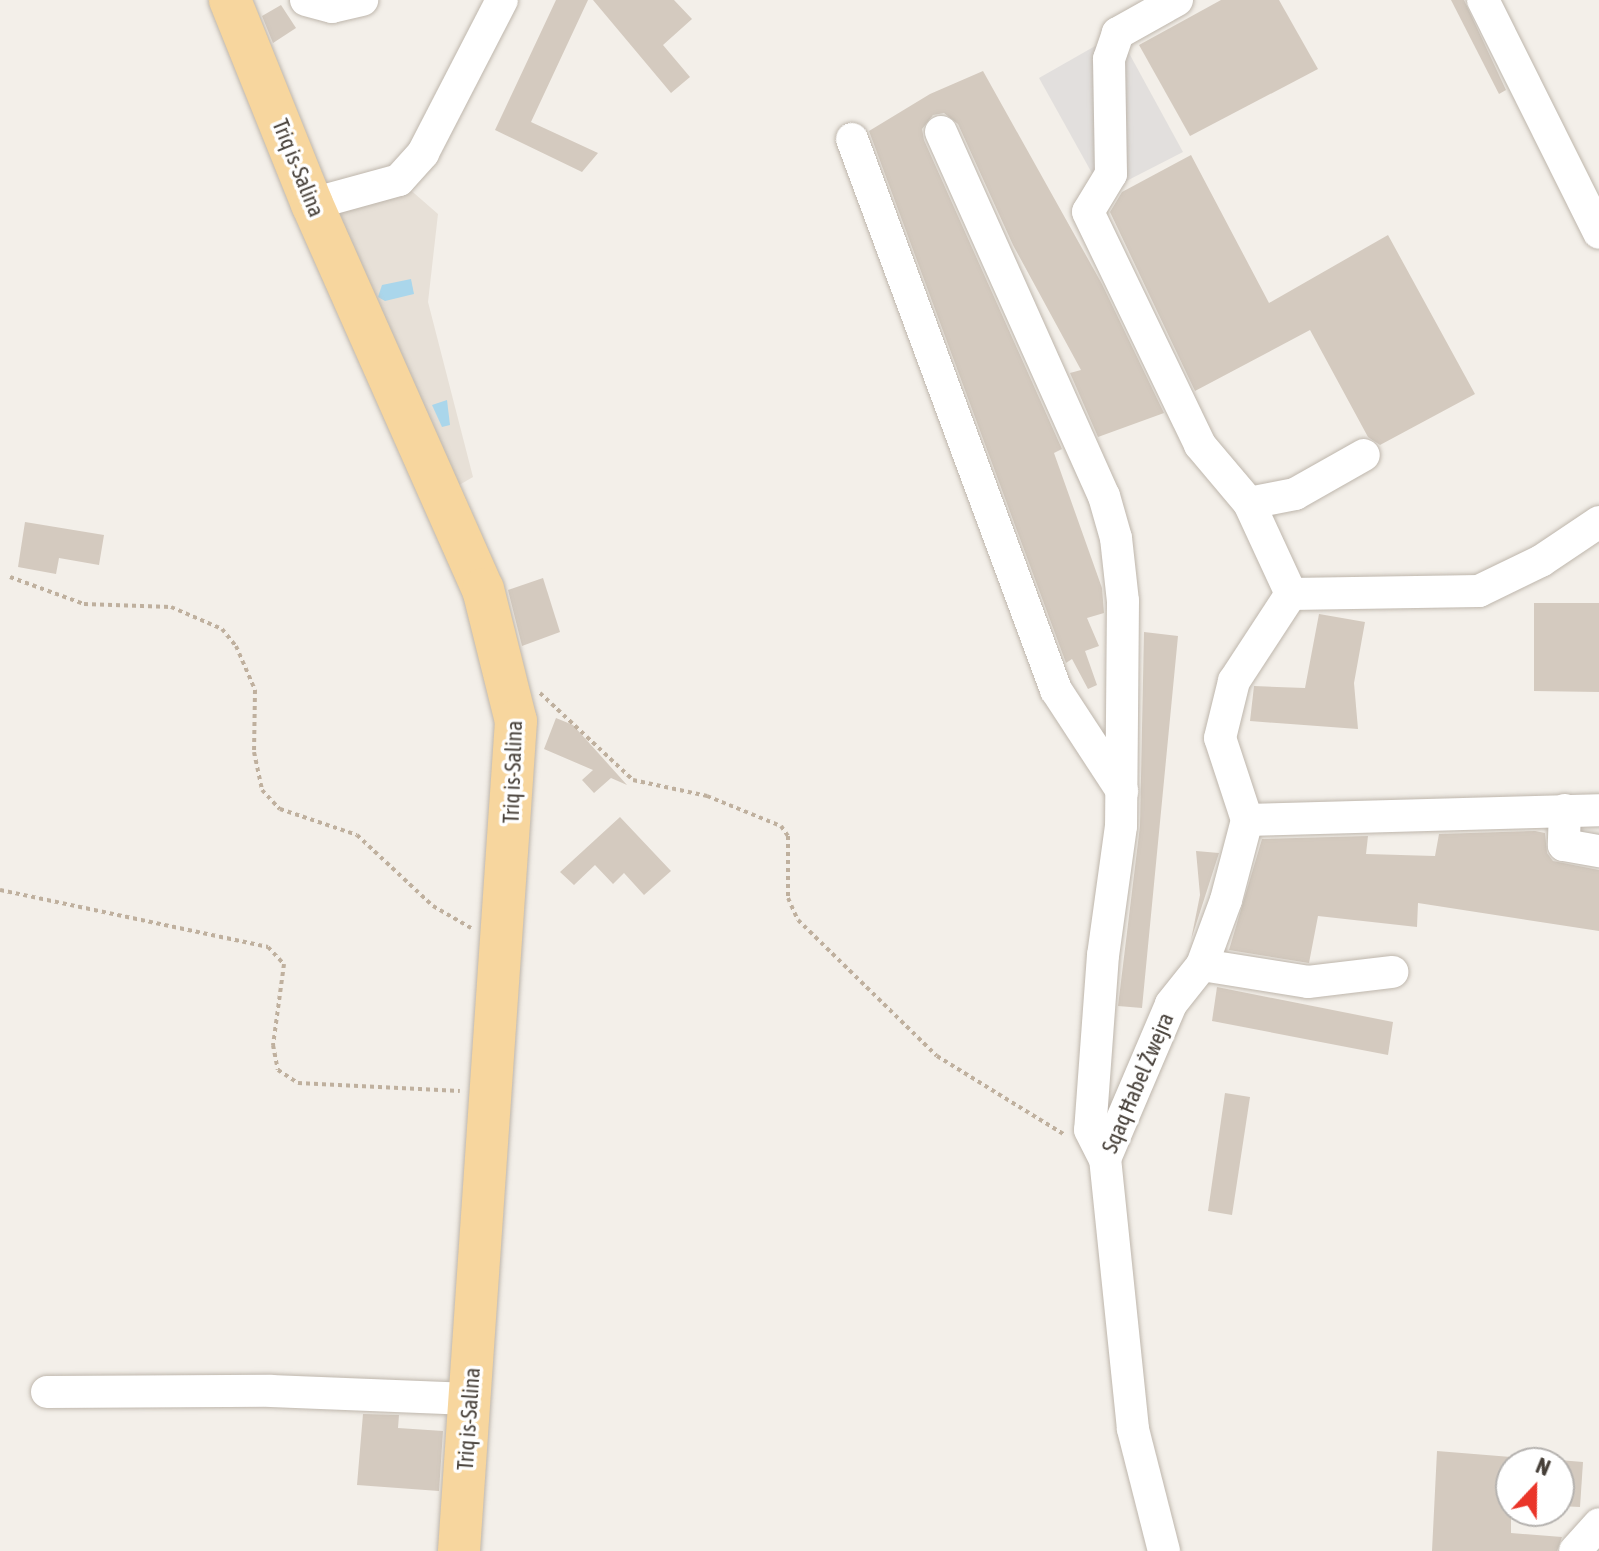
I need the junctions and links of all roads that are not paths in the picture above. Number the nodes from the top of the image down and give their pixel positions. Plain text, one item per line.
1 (230, 0) edge
2 (306, 0) edge
3 (362, 0) edge
4 (502, 0) edge
5 (1177, 0) edge
6 (1483, 0) edge
7 (941, 132) dead end
8 (852, 139) dead end
9 (312, 204) junction
10 (1599, 233) edge
11 (1364, 455) dead end
12 (1249, 503) junction
13 (1599, 522) edge
14 (1291, 594) junction
15 (1122, 791) junction
16 (1565, 810) junction
17 (1599, 810) edge
18 (1247, 820) junction
19 (1599, 851) edge
20 (1202, 965) junction
21 (1392, 972) dead end
22 (1105, 1159) junction
23 (47, 1392) dead end
24 (470, 1399) junction
25 (1599, 1524) edge
26 (459, 1551) edge
27 (1164, 1551) edge
28 (1575, 1551) edge

1 - 9 main road, Triq is-Salina
2 - 3 street
4 - 9 street
5 - 12 street
6 - 10 street
7 - 15 street
8 - 15 street
9 - 24 main road, Triq is-Salina
11 - 12 street
12 - 14 street
13 - 14 street
14 - 18 street
15 - 22 street
16 - 17 street
16 - 18 street
16 - 19 street
18 - 20 street, Sqaq Ħabel Żwejra
20 - 21 street
20 - 22 street, Sqaq Ħabel Żwejra
22 - 27 street, Sqaq Ħabel Żwejra
23 - 24 street
24 - 26 main road, Triq is-Salina
25 - 28 street

